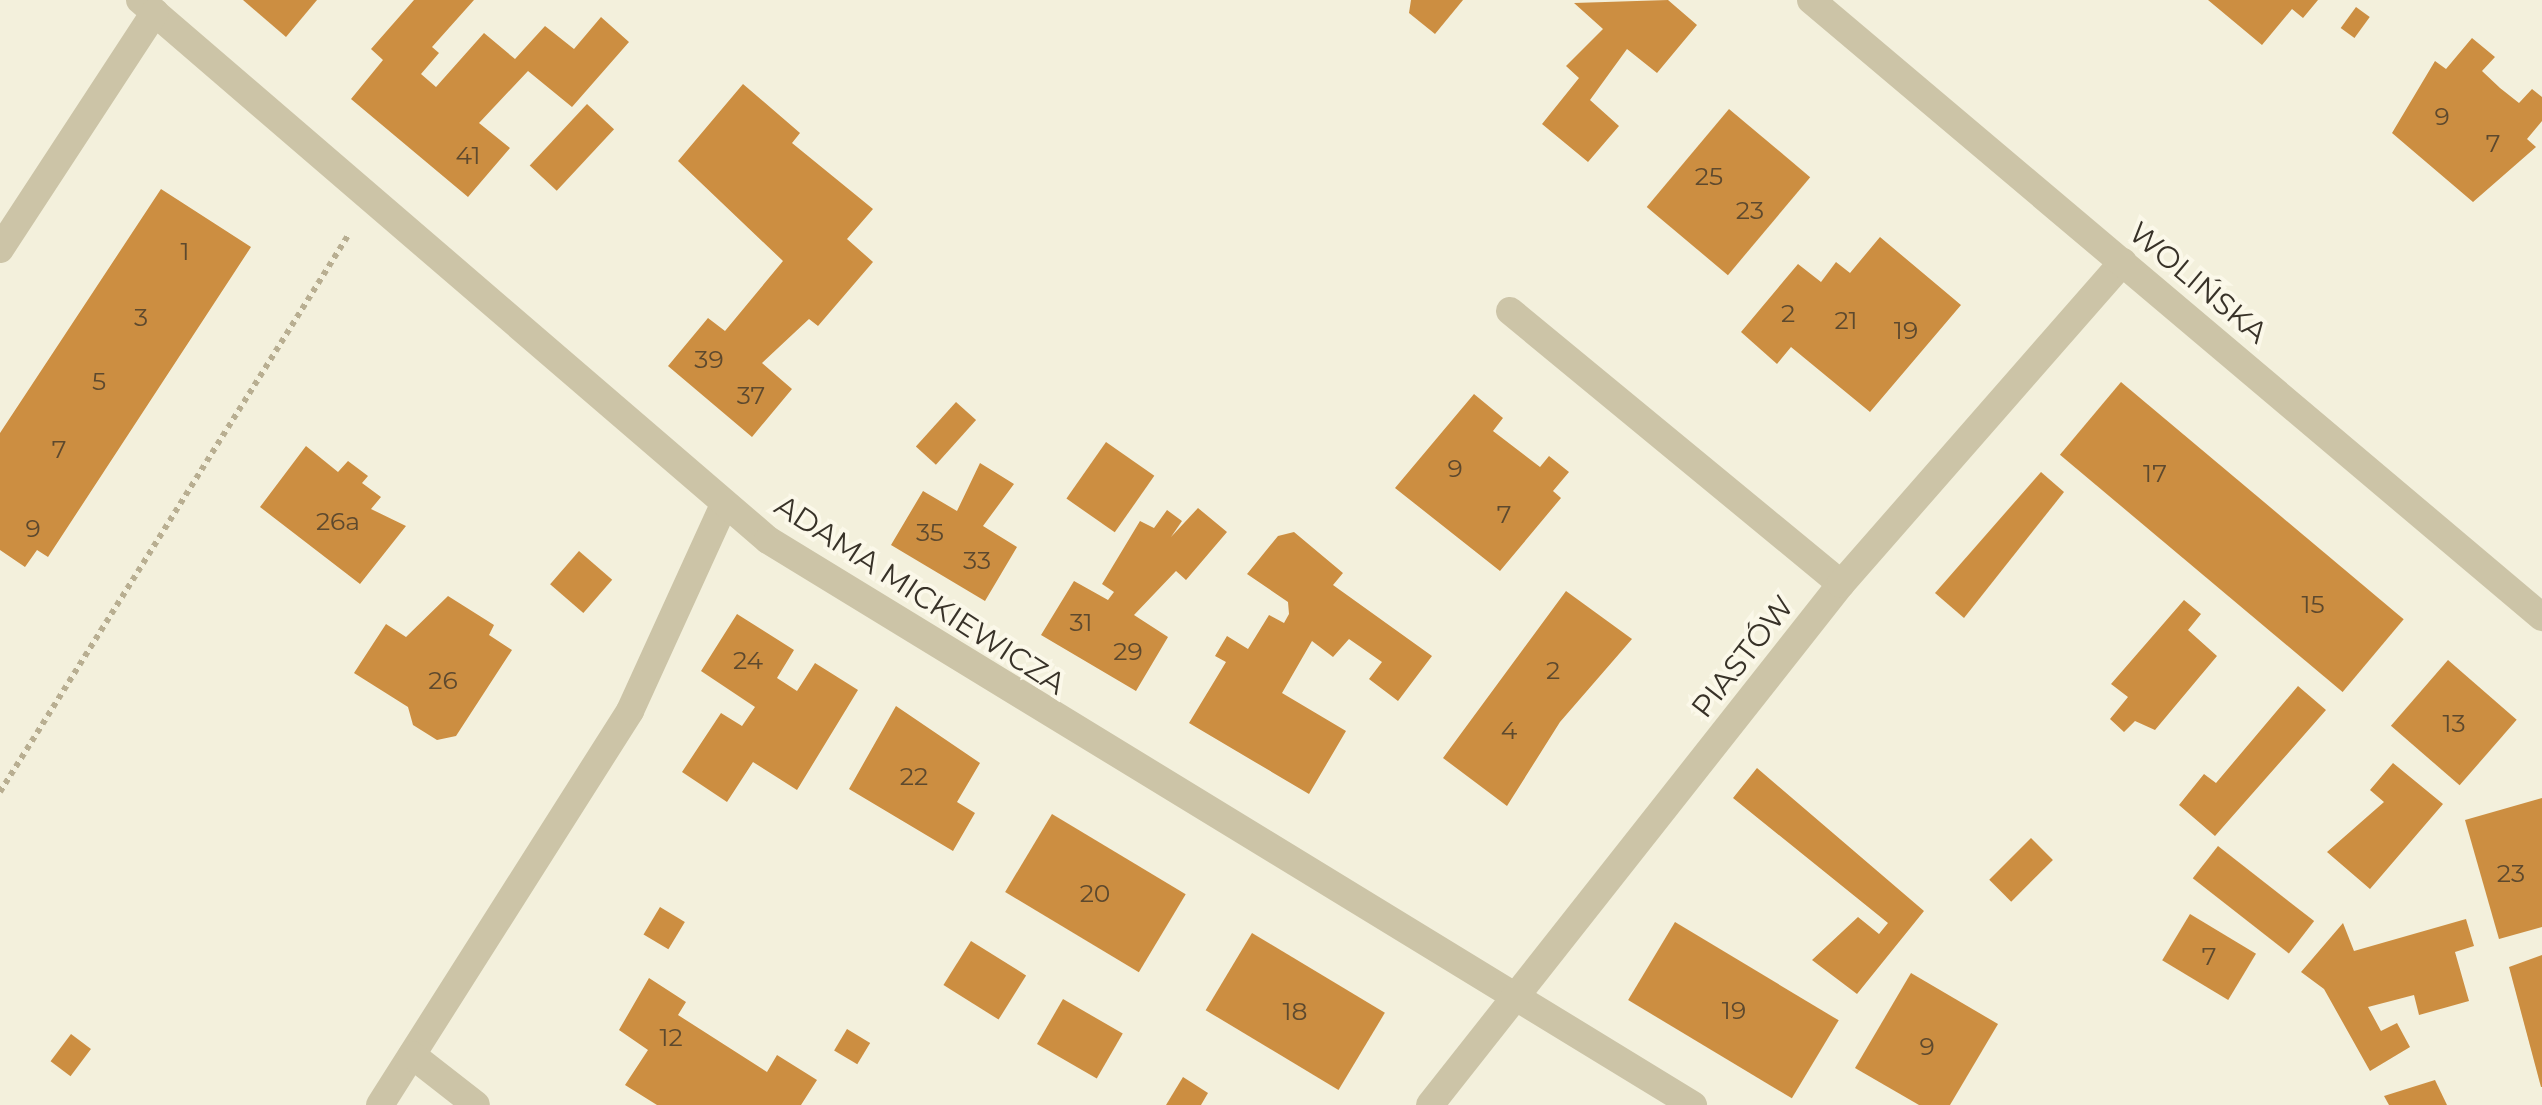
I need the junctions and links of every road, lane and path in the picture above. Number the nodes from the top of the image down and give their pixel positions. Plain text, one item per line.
1 (1811, 0) edge
2 (148, 6) edge
3 (372, 200) junction
4 (0, 248) edge
5 (2123, 262) junction
6 (1510, 311) dead end
7 (724, 505) junction
8 (1841, 584) junction
9 (2542, 617) edge
10 (0, 792) edge
11 (1510, 1000) junction
12 (412, 1055) junction
13 (380, 1105) edge
14 (476, 1105) edge
15 (1430, 1105) edge
16 (1693, 1105) edge

1 - 5 street, WOLIŃSKA
2 - 3 street, ADAMA MICKIEWICZA
2 - 4 street
3 - 7 street, ADAMA MICKIEWICZA
3 - 10 path
5 - 8 street, PIASTÓW
5 - 9 street, WOLIŃSKA
6 - 8 street
7 - 11 street, ADAMA MICKIEWICZA
7 - 12 street
8 - 11 street, PIASTÓW
11 - 15 street, PIASTÓW
11 - 16 street, ADAMA MICKIEWICZA
12 - 13 street
12 - 14 street

